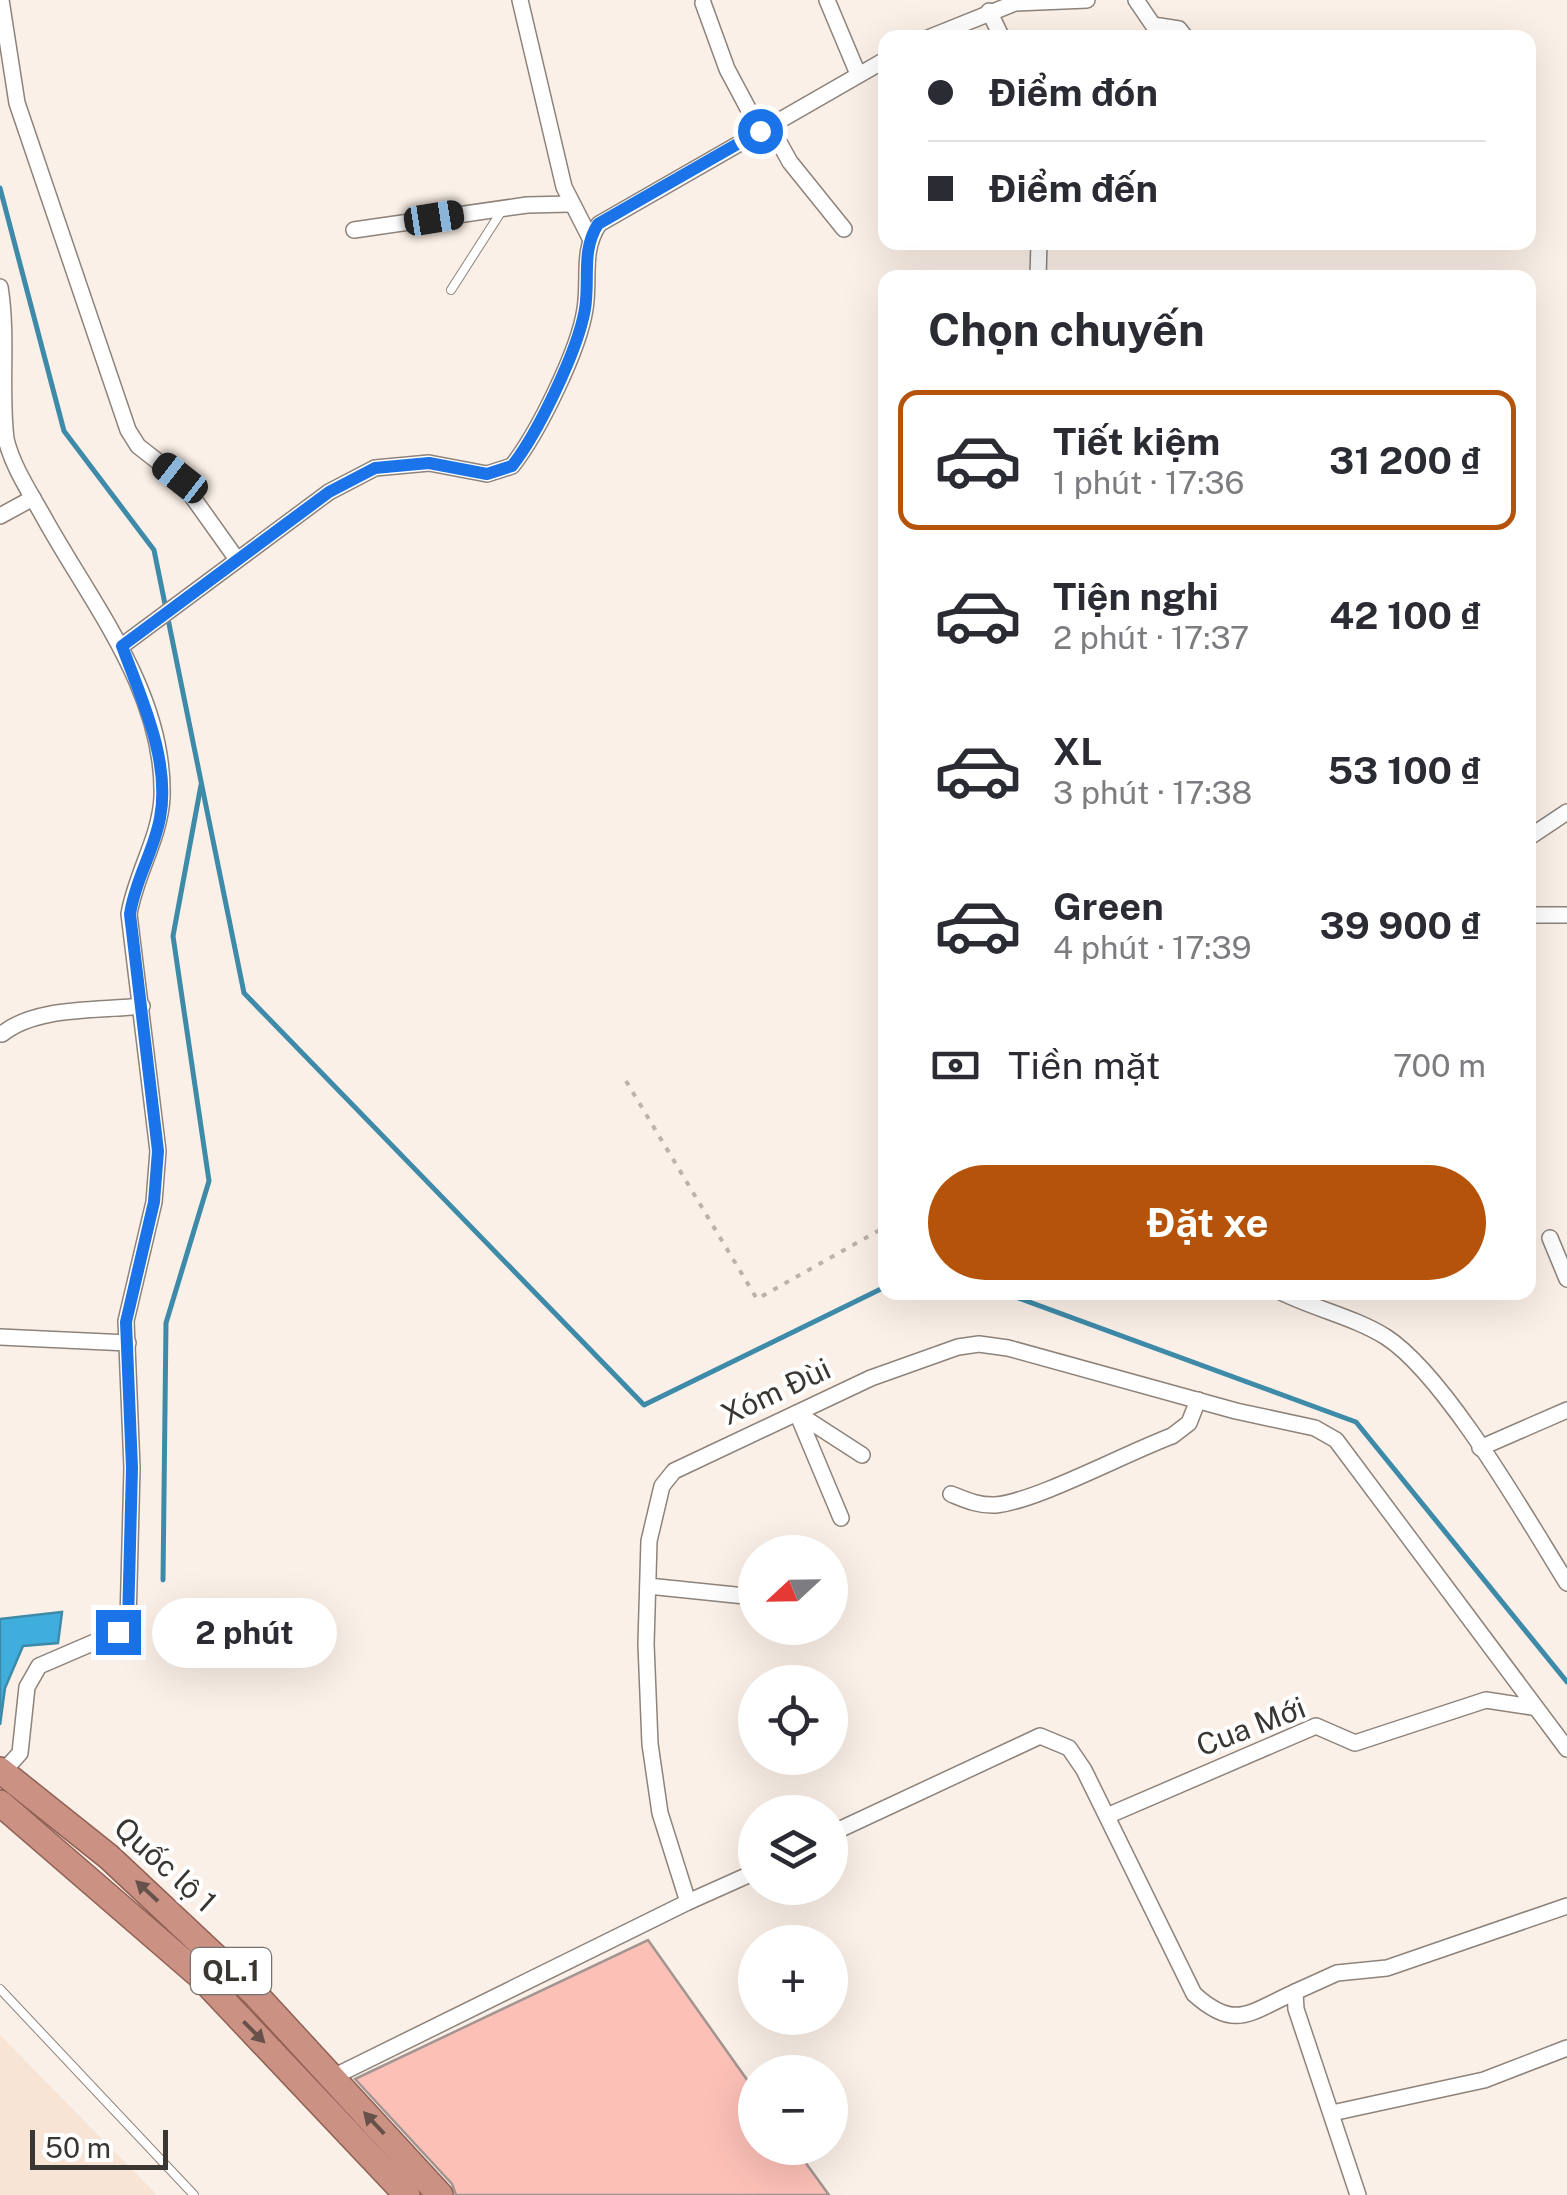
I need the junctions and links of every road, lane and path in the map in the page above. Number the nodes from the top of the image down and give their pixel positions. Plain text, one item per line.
1 (1, 0) edge
2 (520, 0) edge
3 (827, 0) edge
4 (1087, 0) edge
5 (1136, 0) edge
6 (703, 3) dead end
7 (989, 11) junction
8 (946, 30) edge
9 (998, 30) edge
10 (1181, 30) edge
11 (878, 64) edge
12 (858, 74) junction
13 (765, 128) junction
14 (570, 204) junction
15 (503, 208) junction
16 (844, 229) dead end
17 (354, 230) dead end
18 (590, 238) junction
19 (0, 287) edge
20 (451, 290) dead end
21 (2, 337) edge
22 (3, 441) edge
23 (33, 498) junction
24 (0, 516) edge
25 (236, 558) junction
26 (122, 646) junction
27 (1567, 812) edge
28 (1536, 833) edge
29 (1536, 914) edge
30 (1567, 915) edge
31 (142, 1006) junction
32 (2, 1034) edge
33 (626, 1081) dead end
34 (878, 1232) edge
35 (1550, 1238) dead end
36 (1567, 1279) edge
37 (1300, 1300) edge
38 (0, 1337) edge
39 (128, 1343) junction
40 (1198, 1400) junction
41 (1567, 1410) edge
42 (797, 1414) junction
43 (1480, 1448) junction
44 (862, 1455) dead end
45 (951, 1494) dead end
46 (841, 1518) dead end
47 (1567, 1583) edge
48 (648, 1586) junction
49 (738, 1595) edge
50 (1532, 1707) junction
51 (1567, 1749) edge
52 (1, 1771) edge
53 (0, 1803) edge
54 (1106, 1816) junction
55 (848, 1826) edge
56 (738, 1880) edge
57 (688, 1902) junction
58 (1567, 1906) edge
59 (0, 1989) edge
60 (1295, 1992) junction
61 (1567, 2048) edge
62 (333, 2076) junction
63 (1332, 2113) junction
64 (401, 2193) edge
65 (194, 2195) edge
66 (440, 2195) edge
67 (1358, 2195) edge

1 - 25 street
2 - 14 street
3 - 12 street
4 - 7 street
5 - 10 street
6 - 13 street
7 - 8 street
7 - 9 street
11 - 12 street
12 - 13 street
13 - 16 street
13 - 18 street
14 - 15 street
14 - 18 street
15 - 17 street
15 - 20 lane
18 - 25 street
19 - 21 street
21 - 22 street
22 - 23 street
23 - 24 street
23 - 26 street
25 - 26 street
26 - 31 street
27 - 28 street
29 - 30 street
31 - 32 street
31 - 39 street
33 - 34 path
35 - 36 street
37 - 43 street
38 - 39 street
39 - 52 street
40 - 42 street, Xóm Đùi
40 - 45 street
40 - 50 street, Xóm Đùi
41 - 43 street
42 - 44 street
42 - 46 street
42 - 48 street, Xóm Đùi
43 - 47 street
48 - 49 street
48 - 57 street, Xóm Đùi
50 - 51 street, Xóm Đùi
50 - 54 street, Cua Mới
62 -> 52 highway, Quốc lộ 1 / QL.1
53 -> 64 highway, Quốc lộ 1 / QL.1
54 - 55 street
54 - 60 street
56 - 57 street
57 - 62 street
58 - 60 street
59 - 65 lane
60 - 63 street
61 - 63 street
66 -> 62 highway, Quốc lộ 1 / QL.1
63 - 67 street

